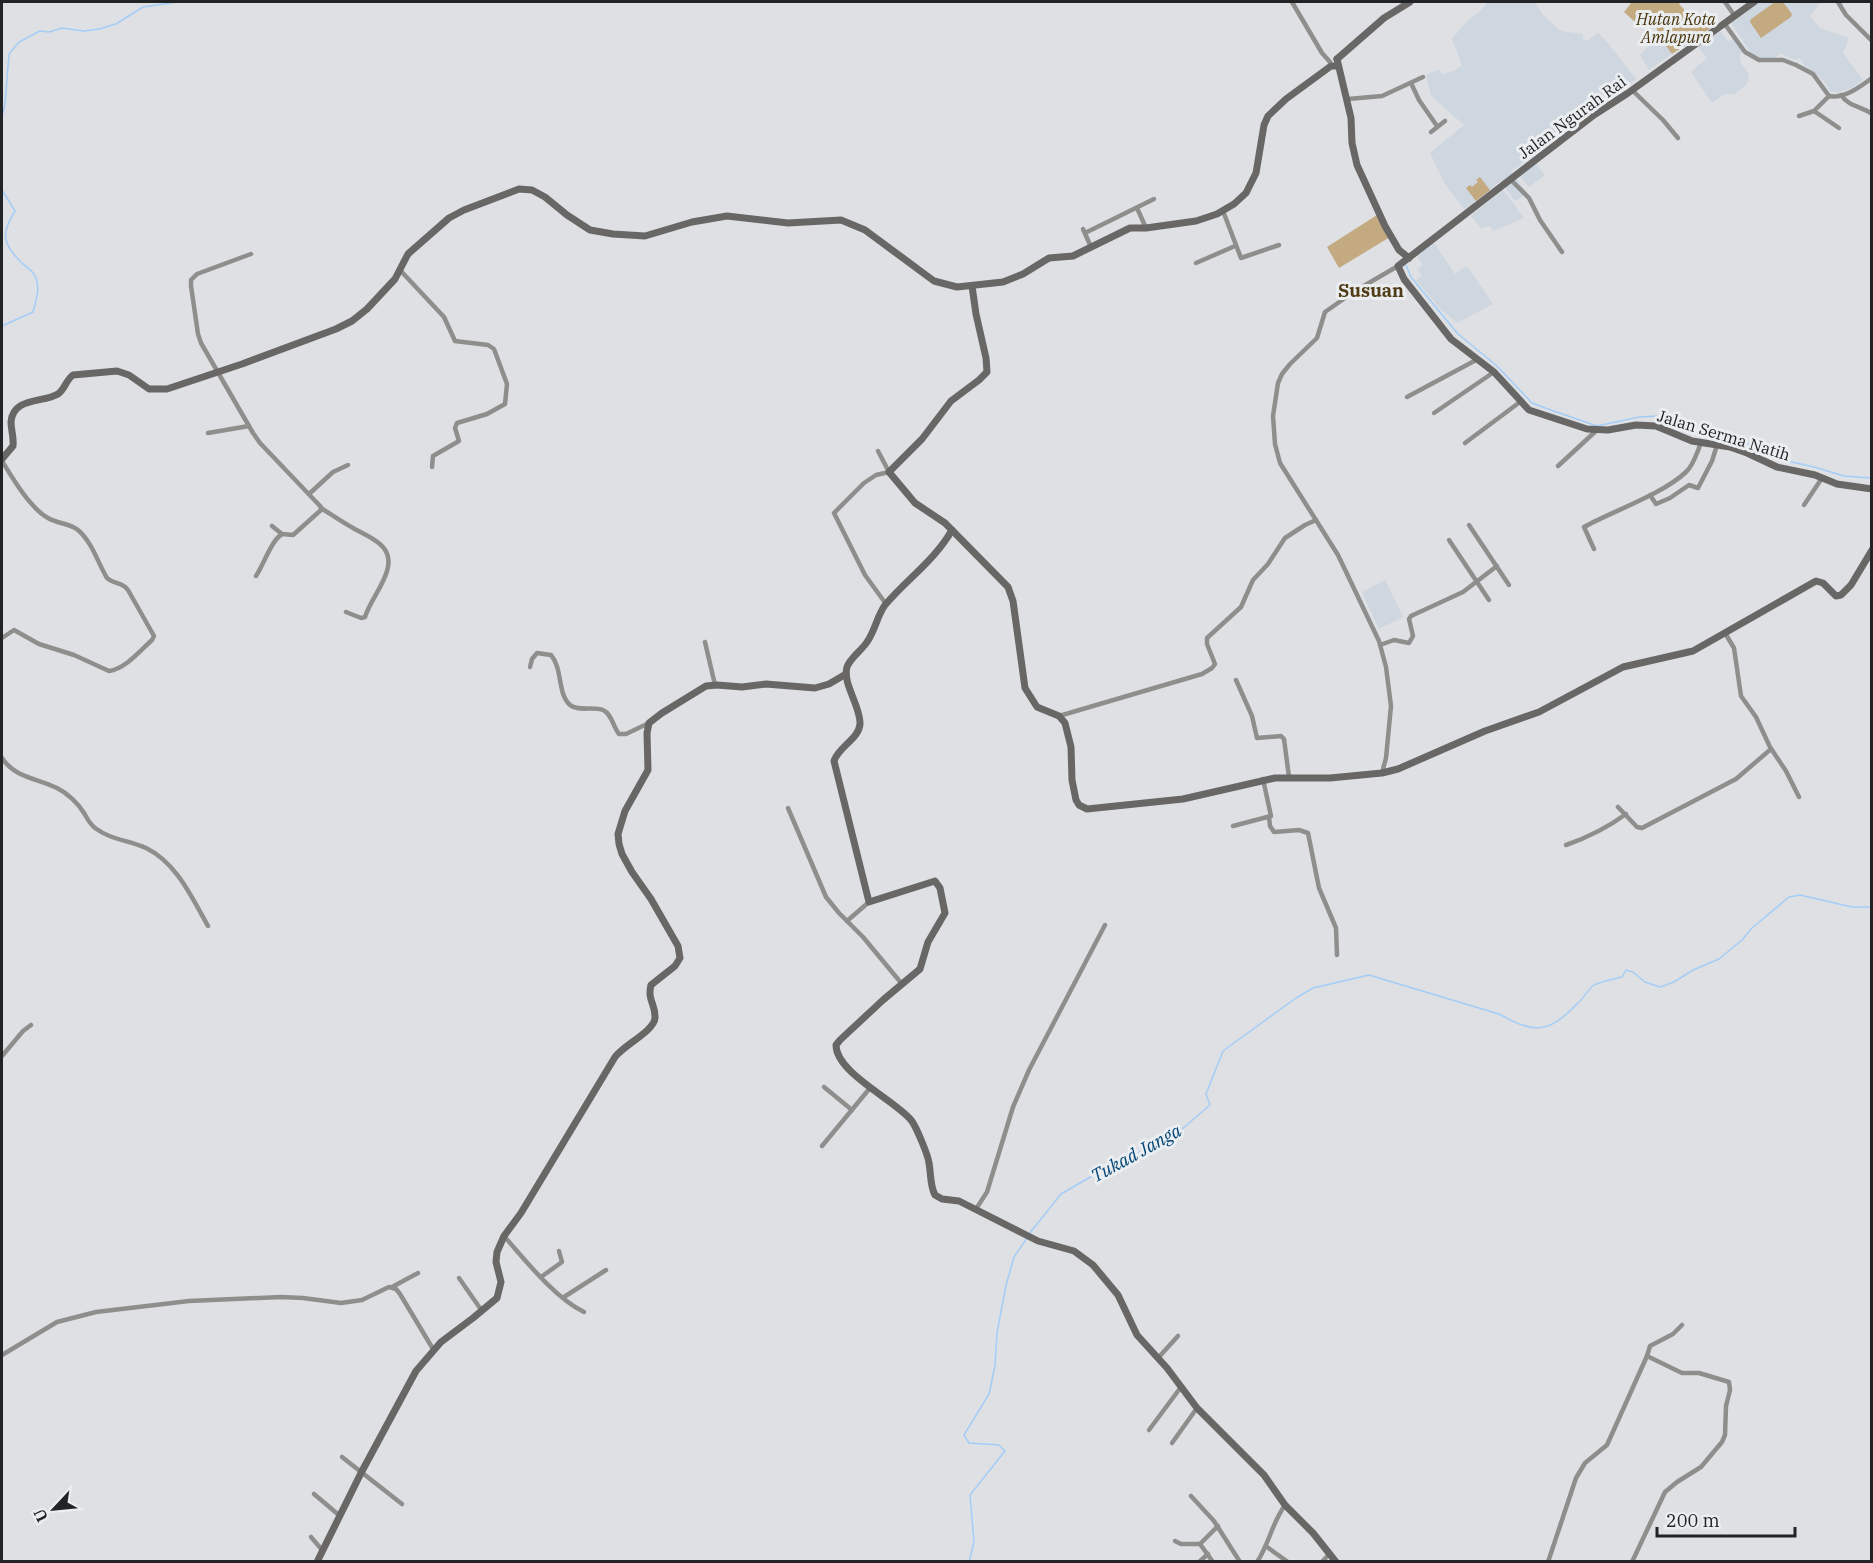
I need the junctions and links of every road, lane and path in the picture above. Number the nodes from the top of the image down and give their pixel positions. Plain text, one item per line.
1 (1292, 2) edge
2 (1410, 2) edge
3 (1725, 2) edge
4 (1754, 2) edge
5 (1838, 2) edge
6 (1734, 15) junction
7 (1724, 22) junction
8 (1872, 41) edge
9 (1333, 62) junction
10 (1423, 76) dead end
11 (1872, 78) edge
12 (1411, 83) junction
13 (1632, 90) junction
14 (1841, 95) junction
15 (1829, 96) junction
16 (1348, 99) junction
17 (1814, 111) junction
18 (1872, 114) edge
19 (1799, 116) dead end
20 (1445, 121) dead end
21 (1437, 126) junction
22 (1839, 128) dead end
23 (1431, 132) dead end
24 (1678, 138) dead end
25 (1510, 179) junction
26 (1154, 199) dead end
27 (1137, 208) junction
28 (1223, 211) junction
29 (1146, 228) junction
30 (1279, 245) dead end
31 (1235, 246) junction
32 (1091, 247) junction
33 (1399, 250) junction
34 (1562, 252) dead end
35 (251, 254) dead end
36 (1410, 258) junction
37 (1196, 263) dead end
38 (1398, 266) junction
39 (399, 269) junction
40 (972, 286) junction
41 (1478, 359) junction
42 (218, 372) junction
43 (1494, 372) junction
44 (1407, 397) dead end
45 (1520, 402) junction
46 (1434, 413) dead end
47 (249, 426) junction
48 (1598, 430) junction
49 (208, 433) dead end
50 (1465, 443) dead end
51 (1701, 443) junction
52 (1717, 445) junction
53 (878, 451) dead end
54 (2, 460) edge
55 (348, 465) dead end
56 (1558, 466) dead end
57 (432, 467) dead end
58 (889, 471) junction
59 (1822, 478) junction
60 (1872, 489) edge
61 (309, 494) junction
62 (1650, 495) junction
63 (1804, 505) dead end
64 (321, 508) junction
65 (1316, 520) junction
66 (1469, 525) dead end
67 (272, 526) dead end
68 (952, 530) junction
69 (282, 534) junction
70 (1449, 540) dead end
71 (1594, 549) dead end
72 (1872, 550) edge
73 (1497, 566) junction
74 (256, 576) dead end
75 (1476, 581) junction
76 (1509, 585) dead end
77 (1489, 600) dead end
78 (886, 604) junction
79 (345, 612) dead end
80 (1725, 633) junction
81 (2, 638) edge
82 (705, 642) dead end
83 (1380, 645) junction
84 (530, 667) dead end
85 (846, 674) junction
86 (1236, 680) dead end
87 (715, 685) junction
88 (1059, 716) junction
89 (649, 723) junction
90 (1771, 749) junction
91 (2, 758) edge
92 (1382, 773) junction
93 (1289, 777) junction
94 (1263, 779) junction
95 (1799, 797) dead end
96 (1618, 807) dead end
97 (788, 808) dead end
98 (1626, 814) junction
99 (1269, 817) junction
100 (1233, 826) dead end
101 (1566, 845) dead end
102 (869, 902) junction
103 (847, 921) junction
104 (1105, 925) dead end
105 (208, 926) dead end
106 (1338, 955) dead end
107 (902, 984) junction
108 (32, 1025) dead end
109 (2, 1056) edge
110 (824, 1087) dead end
111 (870, 1088) junction
112 (852, 1110) junction
113 (822, 1146) dead end
114 (976, 1209) junction
115 (504, 1236) junction
116 (559, 1251) dead end
117 (606, 1270) dead end
118 (417, 1273) dead end
119 (541, 1277) junction
120 (459, 1278) dead end
121 (392, 1287) junction
122 (564, 1297) junction
123 (482, 1311) junction
124 (584, 1312) dead end
125 (1682, 1325) dead end
126 (1178, 1336) dead end
127 (433, 1349) junction
128 (2, 1355) edge
129 (1647, 1356) junction
130 (1158, 1358) junction
131 (1181, 1387) junction
132 (1197, 1408) junction
133 (1149, 1430) dead end
134 (1172, 1443) dead end
135 (342, 1457) dead end
136 (361, 1473) junction
137 (314, 1494) dead end
138 (1191, 1496) dead end
139 (402, 1504) dead end
140 (1285, 1505) junction
141 (340, 1516) junction
142 (1218, 1526) junction
143 (311, 1537) dead end
144 (1175, 1541) dead end
145 (1200, 1544) junction
146 (1267, 1547) junction
147 (323, 1551) junction
148 (1330, 1553) junction
149 (1208, 1554) junction
150 (317, 1562) edge
151 (1199, 1562) edge
152 (1213, 1562) edge
153 (1240, 1562) edge
154 (1257, 1562) edge
155 (1288, 1562) edge
156 (1322, 1562) edge
157 (1336, 1562) edge
158 (1548, 1562) edge
159 (1632, 1562) edge

1 - 9 street
2 - 9 street
3 - 6 street
4 - 6 street, Jalan Ngurah Rai
5 - 8 street
6 - 7 street, Jalan Ngurah Rai
7 - 13 street, Jalan Ngurah Rai
7 - 15 street
9 - 16 street
9 - 28 street
10 - 12 street
11 - 14 street
12 - 16 street
12 - 21 street
13 - 24 street
13 - 25 street, Jalan Ngurah Rai
14 - 15 street
14 - 18 street
15 - 17 street
16 - 33 street
17 - 19 street
17 - 22 street
20 - 21 street
21 - 23 street
25 - 34 street
25 - 36 street, Jalan Ngurah Rai
26 - 27 street
27 - 29 street
27 - 32 street
28 - 29 street
28 - 31 street
29 - 32 street
30 - 31 street
31 - 37 street
32 - 40 street
33 - 36 street
33 - 38 street
35 - 42 street
36 - 38 street
38 - 41 street, Jalan Serma Natih
38 - 65 street
39 - 40 street
39 - 42 street
39 - 57 street
40 - 58 street
41 - 43 street, Jalan Serma Natih
41 - 44 street
42 - 47 street
42 - 54 street
43 - 45 street, Jalan Serma Natih
43 - 46 street
45 - 48 street, Jalan Serma Natih
45 - 50 street
47 - 49 street
47 - 61 street
48 - 51 street, Jalan Serma Natih
48 - 56 street
51 - 52 street, Jalan Serma Natih
51 - 62 street
52 - 59 street, Jalan Serma Natih
52 - 62 street
53 - 58 street
54 - 81 street
55 - 61 street
58 - 68 street
58 - 78 street
59 - 60 street, Jalan Serma Natih
59 - 63 street
61 - 64 street
62 - 71 street
64 - 69 street
64 - 79 street
65 - 83 street
65 - 88 street
66 - 73 street
67 - 69 street
68 - 78 street
68 - 88 street
69 - 74 street
70 - 75 street
72 - 80 street
73 - 75 street
73 - 76 street
75 - 77 street
75 - 83 street
78 - 85 street
80 - 90 street
80 - 92 street
82 - 87 street
83 - 92 street
84 - 89 street
85 - 87 street
85 - 102 street
86 - 93 street
87 - 89 street
88 - 94 street
89 - 115 street
90 - 95 street
90 - 98 street
91 - 105 street
92 - 93 street
93 - 94 street
94 - 99 street
96 - 98 street
97 - 103 street
98 - 101 street
99 - 100 street
99 - 106 street
102 - 103 street
102 - 107 street
103 - 107 street
104 - 114 street
107 - 111 street
108 - 109 street
110 - 112 street
111 - 112 street
111 - 114 street
112 - 113 street
114 - 130 street
115 - 119 street
115 - 123 street
116 - 119 street
117 - 122 street
118 - 121 street
119 - 122 street
120 - 123 street
121 - 127 street
121 - 128 street
122 - 124 street
123 - 127 street
125 - 129 street
126 - 130 street
127 - 136 street
129 - 158 street
129 - 159 street
130 - 131 street
131 - 132 street
131 - 133 street
132 - 134 street
132 - 140 street
135 - 136 street
136 - 139 street
136 - 141 street
137 - 141 street
138 - 142 street
140 - 146 street
140 - 148 street
141 - 147 street
142 - 145 street
142 - 153 street
143 - 147 street
144 - 145 street
145 - 149 street
146 - 154 street
146 - 155 street
147 - 150 street
148 - 156 street
148 - 157 street
149 - 151 street
149 - 152 street

